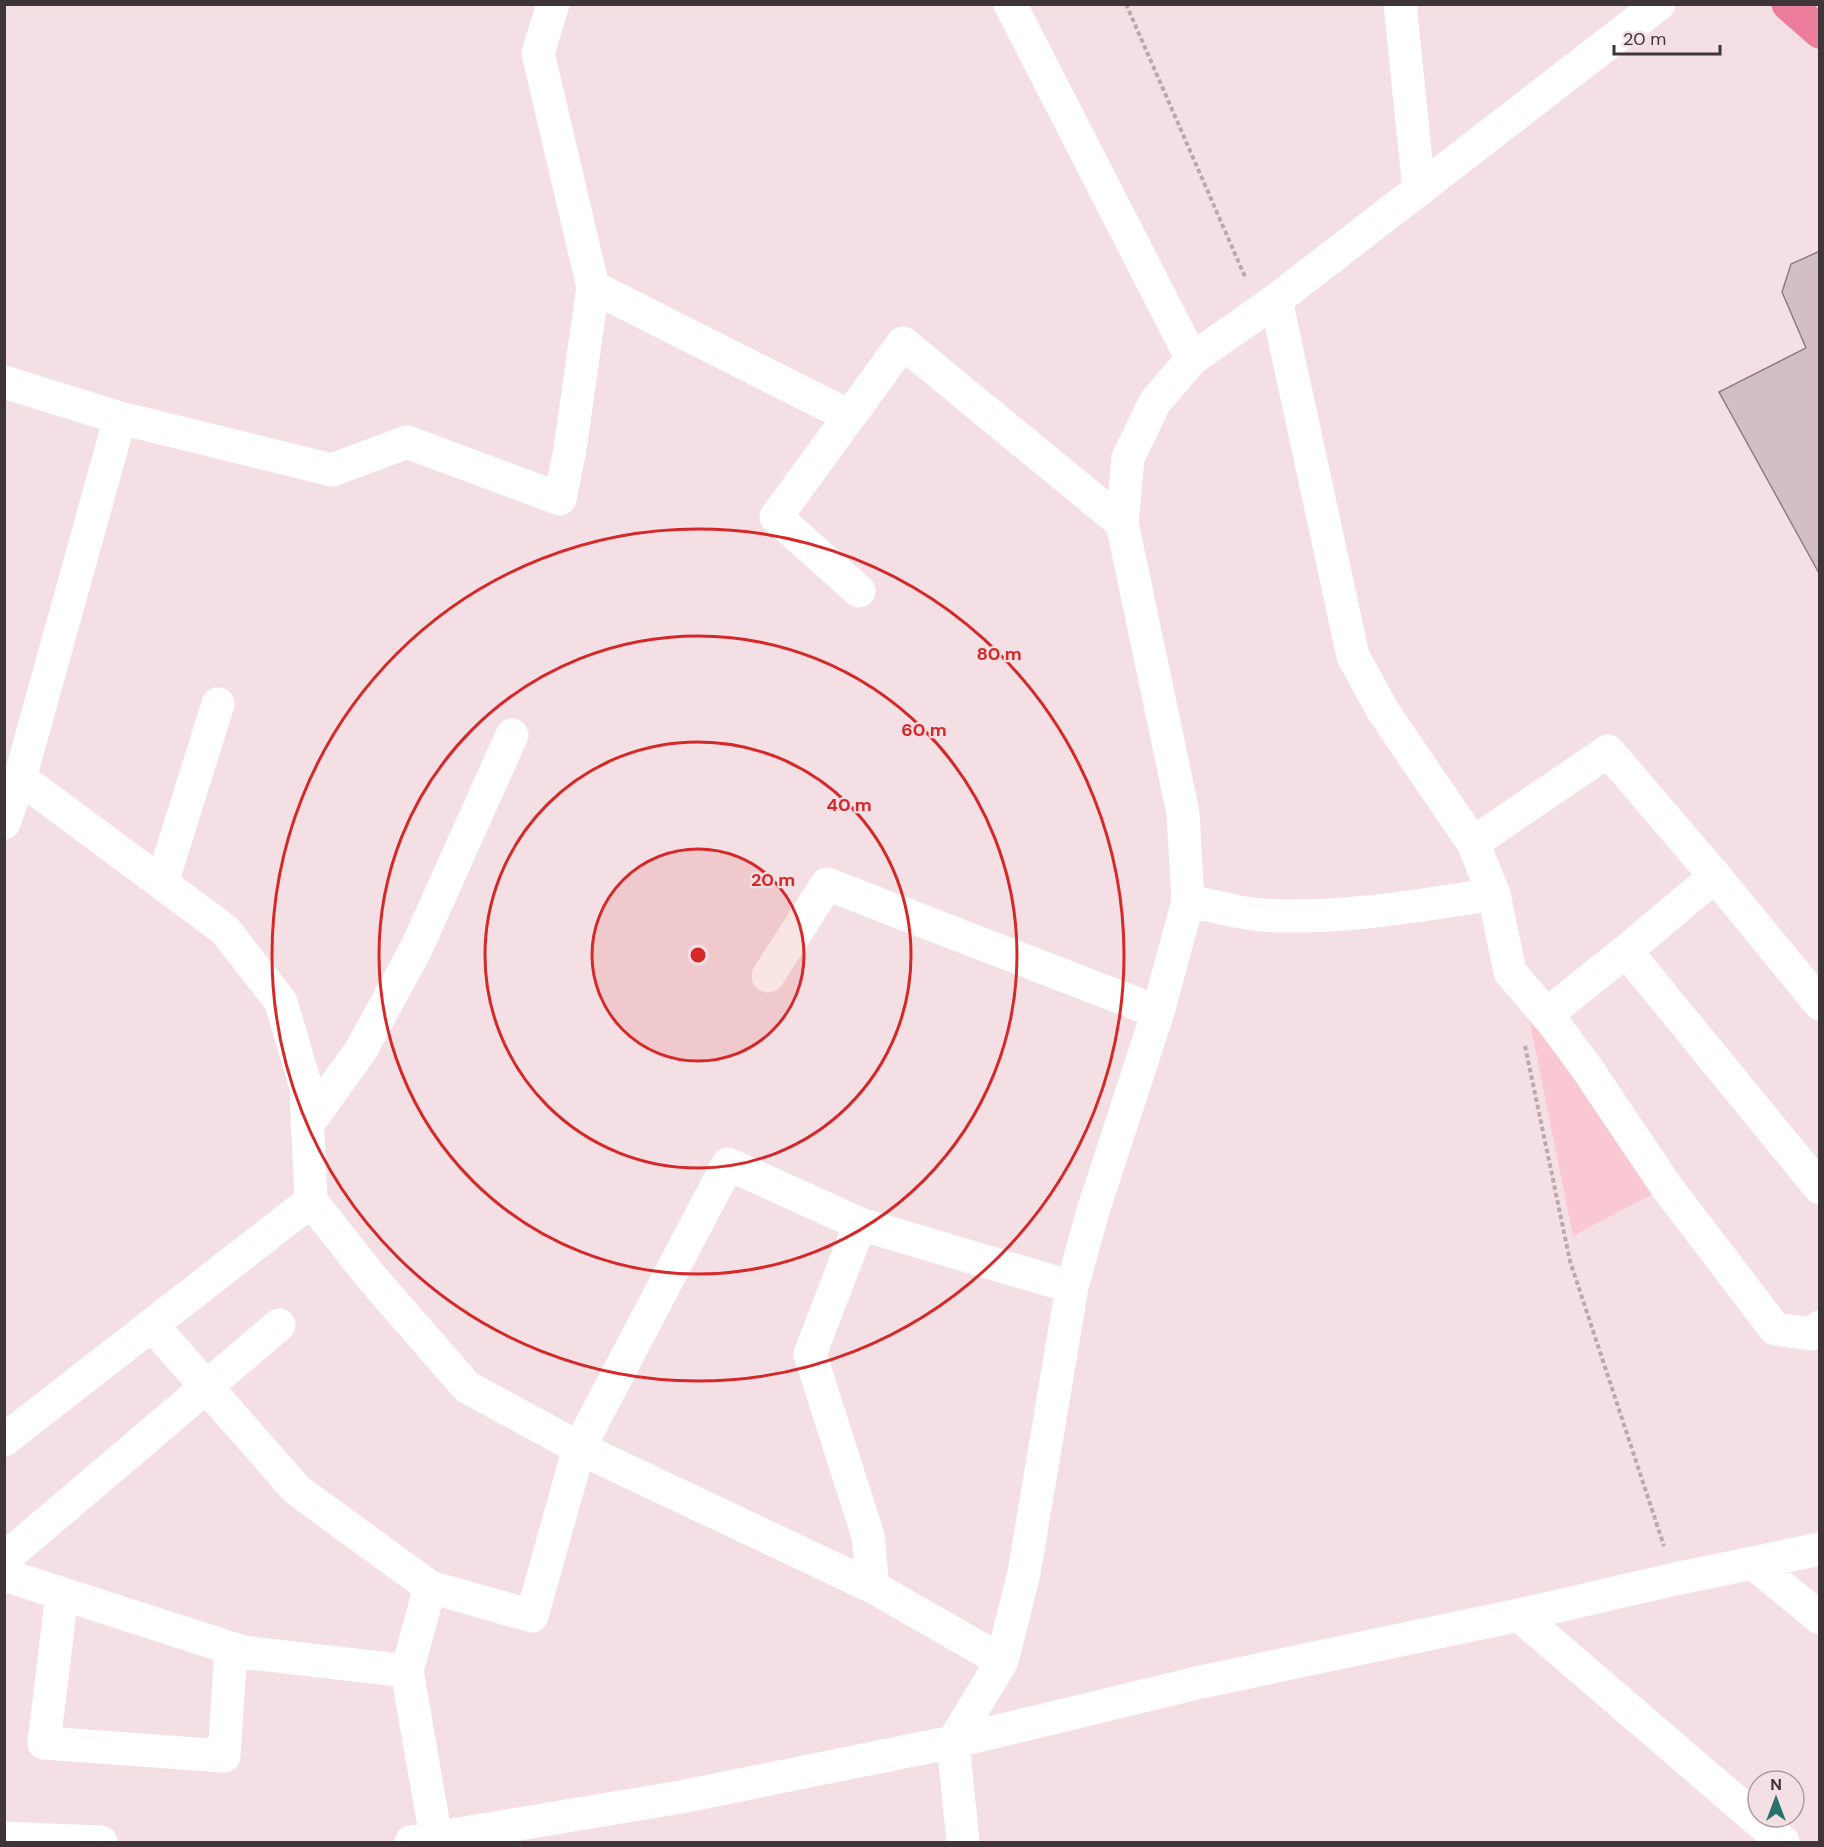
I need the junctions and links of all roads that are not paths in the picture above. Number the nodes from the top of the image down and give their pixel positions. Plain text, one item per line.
1 (553, 4) edge
2 (1010, 4) edge
3 (1400, 4) edge
4 (1659, 4) edge
5 (1788, 4) edge
6 (1820, 32) edge
7 (1419, 190) junction
8 (593, 287) junction
9 (1268, 305) junction
10 (1192, 359) junction
11 (4, 382) edge
12 (849, 416) junction
13 (120, 418) junction
14 (1122, 523) junction
15 (859, 591) dead end
16 (218, 704) dead end
17 (512, 735) dead end
18 (20, 778) junction
19 (4, 823) edge
20 (1473, 843) junction
21 (1715, 876) junction
22 (162, 883) junction
23 (1494, 894) junction
24 (1188, 901) junction
25 (1626, 951) junction
26 (768, 976) dead end
27 (1820, 1004) edge
28 (1158, 1012) junction
29 (1546, 1015) junction
30 (307, 1125) junction
31 (1820, 1188) edge
32 (311, 1201) junction
33 (860, 1224) junction
34 (1072, 1287) junction
35 (152, 1325) junction
36 (279, 1325) dead end
37 (1820, 1327) edge
38 (206, 1386) junction
39 (4, 1440) edge
40 (579, 1448) junction
41 (1820, 1549) edge
42 (4, 1559) edge
43 (1753, 1563) junction
44 (4, 1575) edge
45 (430, 1587) junction
46 (873, 1587) junction
47 (62, 1594) junction
48 (1520, 1615) junction
49 (1820, 1618) edge
50 (231, 1648) junction
51 (1002, 1661) junction
52 (407, 1671) junction
53 (953, 1742) junction
54 (4, 1838) edge
55 (424, 1840) edge
56 (101, 1842) edge
57 (963, 1842) edge
58 (1783, 1842) edge

1 - 8 street
2 - 10 street
3 - 7 street
4 - 7 street
5 - 6 highway
7 - 9 street
8 - 12 street
8 - 13 street
9 - 10 street
9 - 20 street
10 - 14 street
11 - 13 street
12 - 14 street
12 - 15 street
13 - 18 street
14 - 24 street
16 - 22 street
17 - 30 street
18 - 19 street
18 - 22 street
20 - 21 street
20 - 23 street
21 - 25 street
21 - 27 street
22 - 30 street
23 - 24 street
23 - 29 street
24 - 28 street
25 - 29 street
25 - 31 street
26 - 28 street
28 - 34 street
29 - 37 street
30 - 32 street
32 - 35 street
32 - 40 street
33 - 34 street
33 - 40 street
33 - 46 street
34 - 51 street
35 - 38 street
35 - 39 street
36 - 38 street
38 - 42 street
38 - 45 street
40 - 45 street
40 - 46 street
41 - 43 street
43 - 48 street
43 - 49 street
44 - 47 street
45 - 52 street
46 - 51 street
47 - 50 street
47 - 50 street
48 - 53 street
48 - 58 street
50 - 52 street
51 - 53 street
52 - 55 street
53 - 55 street
53 - 57 street
54 - 56 street

